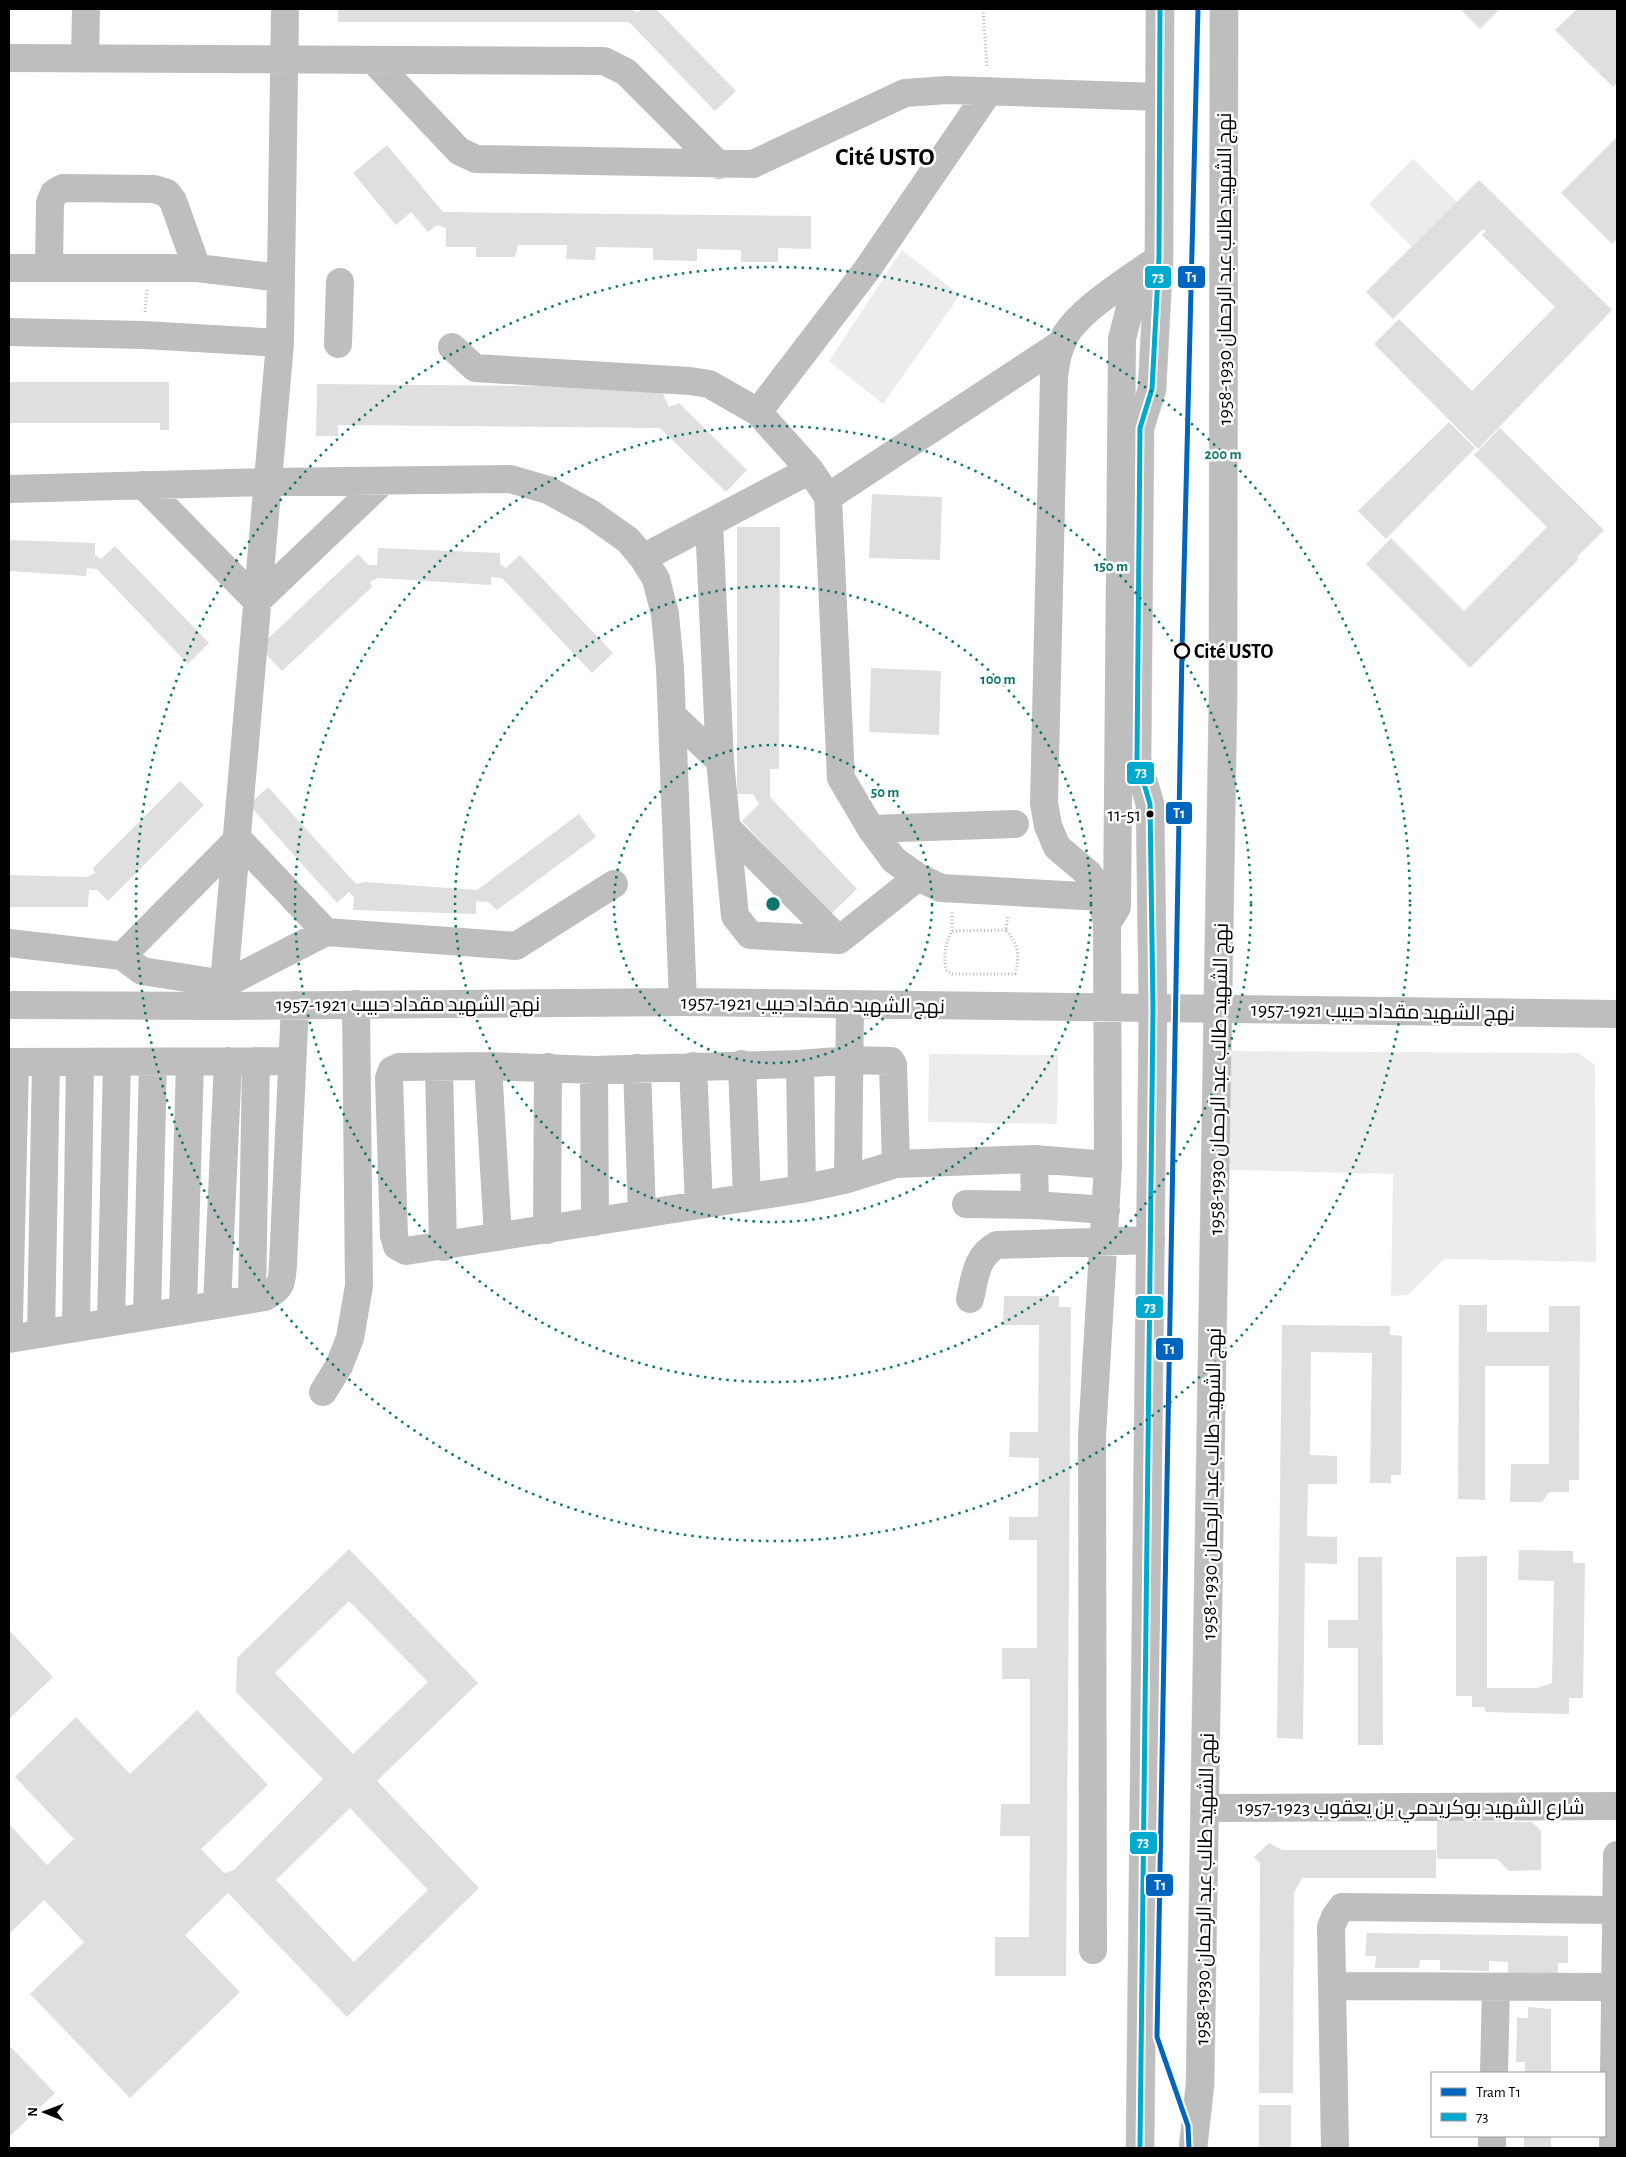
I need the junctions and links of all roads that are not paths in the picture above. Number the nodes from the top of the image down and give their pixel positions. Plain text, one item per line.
1 (86, 9) edge
2 (285, 9) edge
3 (1160, 9) edge
4 (1224, 9) edge
5 (9, 58) edge
6 (86, 59) junction
7 (284, 60) junction
8 (374, 60) junction
9 (989, 91) junction
10 (1160, 97) junction
11 (719, 165) junction
12 (1149, 265) junction
13 (49, 266) junction
14 (9, 268) edge
15 (197, 268) junction
16 (281, 278) junction
17 (340, 282) dead end
18 (9, 332) edge
19 (280, 343) junction
20 (1062, 343) junction
21 (338, 344) dead end
22 (452, 347) dead end
23 (758, 412) junction
24 (810, 470) junction
25 (383, 481) junction
26 (268, 482) junction
27 (143, 486) junction
28 (9, 489) edge
29 (828, 496) junction
30 (709, 523) junction
31 (643, 558) junction
32 (257, 601) junction
33 (672, 715) junction
34 (720, 761) junction
35 (1015, 824) dead end
36 (726, 828) junction
37 (871, 828) junction
38 (238, 839) junction
39 (918, 877) junction
40 (614, 884) dead end
41 (1101, 896) junction
42 (1107, 923) junction
43 (326, 932) junction
44 (839, 940) junction
45 (9, 943) edge
46 (122, 956) junction
47 (223, 995) junction
48 (682, 1002) junction
49 (356, 1004) junction
50 (850, 1004) junction
51 (9, 1005) edge
52 (295, 1005) junction
53 (1109, 1008) junction
54 (1153, 1009) junction
55 (1220, 1010) junction
56 (1617, 1014) edge
57 (849, 1060) junction
58 (256, 1061) junction
59 (292, 1061) junction
60 (12, 1062) edge
61 (46, 1062) junction
62 (80, 1062) junction
63 (117, 1062) junction
64 (153, 1062) junction
65 (190, 1062) junction
66 (228, 1062) junction
67 (742, 1064) junction
68 (800, 1064) junction
69 (488, 1066) junction
70 (693, 1066) junction
71 (439, 1067) junction
72 (548, 1067) junction
73 (637, 1068) junction
74 (594, 1070) junction
75 (1034, 1159) junction
76 (896, 1164) junction
77 (1108, 1165) junction
78 (848, 1179) junction
79 (802, 1189) junction
80 (747, 1198) junction
81 (966, 1204) dead end
82 (1034, 1205) junction
83 (699, 1206) junction
84 (1106, 1210) junction
85 (642, 1214) junction
86 (595, 1222) junction
87 (547, 1230) junction
88 (498, 1237) junction
89 (1150, 1240) junction
90 (1104, 1241) junction
91 (443, 1246) junction
92 (252, 1299) junction
93 (970, 1299) dead end
94 (217, 1305) junction
95 (183, 1310) junction
96 (147, 1316) junction
97 (9, 1320) edge
98 (111, 1322) junction
99 (76, 1328) junction
100 (41, 1334) junction
101 (9, 1339) edge
102 (323, 1392) dead end
103 (1617, 1806) edge
104 (1205, 1808) junction
105 (1617, 1855) edge
106 (1616, 1910) edge
107 (1093, 1950) dead end
108 (1332, 1986) junction
109 (1496, 1987) junction
110 (1615, 1987) junction
111 (1494, 2072) edge
112 (1616, 2094) edge
113 (1140, 2148) edge
114 (1193, 2148) edge
115 (1335, 2148) edge
116 (1613, 2148) edge

1 - 6 street
2 - 7 street
3 - 10 street
4 - 55 street, نهج الشهيد طالب عبد الرحمان 1930-1958
5 - 6 street
6 - 7 street
7 - 8 street
7 - 16 street
8 - 11 street
8 - 11 street
9 - 10 street
9 - 11 street
9 - 23 street
10 - 12 street
12 - 20 street
12 - 42 street
12 - 54 street
13 - 14 street
13 - 15 street
13 - 15 street
15 - 16 street
16 - 19 street
17 - 21 street
18 - 19 street
19 - 26 street
20 - 29 street
20 - 41 street
22 - 23 street
23 - 24 street
24 - 29 street
24 - 30 street
25 - 26 street
25 - 31 street
25 - 32 street
26 - 27 street
26 - 32 street
27 - 28 street
27 - 32 street
29 - 37 street
30 - 31 street
30 - 34 street
31 - 33 street
32 - 38 street
33 - 34 street
33 - 48 street
34 - 36 street
35 - 37 street
36 - 44 street
36 - 44 street
37 - 39 street
38 - 43 street
38 - 46 street
38 - 47 street
39 - 41 street
39 - 44 street
40 - 43 street
41 - 42 street
42 - 53 street
43 - 47 street
45 - 46 street
46 - 47 street
47 - 51 street, نهج الشهيد مقداد حبيب 1921-1957
47 - 52 street, نهج الشهيد مقداد حبيب 1921-1957
48 - 49 street, نهج الشهيد مقداد حبيب 1921-1957
48 - 50 street, نهج الشهيد مقداد حبيب 1921-1957
49 - 52 street, نهج الشهيد مقداد حبيب 1921-1957
49 - 102 street
50 - 53 street, نهج الشهيد مقداد حبيب 1921-1957
50 - 57 street
52 - 59 street
53 - 54 street, نهج الشهيد مقداد حبيب 1921-1957
53 - 77 street
54 - 55 street, نهج الشهيد مقداد حبيب 1921-1957
54 - 89 street
55 - 56 street, نهج الشهيد مقداد حبيب 1921-1957
55 - 104 street, نهج الشهيد طالب عبد الرحمان 1930-1958
57 - 68 street
57 - 76 street
57 - 78 street
58 - 59 street
58 - 66 street
58 - 92 street
59 - 92 street
60 - 61 street
60 - 97 street
61 - 62 street
61 - 100 street
62 - 63 street
62 - 99 street
63 - 64 street
63 - 98 street
64 - 65 street
64 - 96 street
65 - 66 street
65 - 95 street
66 - 94 street
67 - 68 street
67 - 70 street
67 - 80 street
68 - 79 street
69 - 71 street
69 - 72 street
69 - 88 street
70 - 73 street
70 - 83 street
71 - 91 street
71 - 91 street
72 - 74 street
72 - 87 street
73 - 74 street
73 - 85 street
74 - 86 street
75 - 76 street
75 - 77 street
75 - 82 street
76 - 78 street
77 - 84 street
78 - 79 street
79 - 80 street
80 - 83 street
81 - 82 street
82 - 84 street
83 - 85 street
84 - 90 street
85 - 86 street
86 - 87 street
87 - 88 street
88 - 91 street
89 - 90 street
89 - 113 street
90 - 93 street
90 - 107 street
92 - 94 street
94 - 95 street
95 - 96 street
96 - 98 street
98 - 99 street
99 - 100 street
100 - 101 street
103 - 104 street, شارع الشهيد بوكريدمي بن يعقوب 1923-1957
104 - 114 street, نهج الشهيد طالب عبد الرحمان 1930-1958
105 - 106 street
106 - 108 street
106 - 110 street
108 - 109 street
108 - 115 street
109 - 110 street
109 - 111 street
110 - 112 street
112 - 116 street

